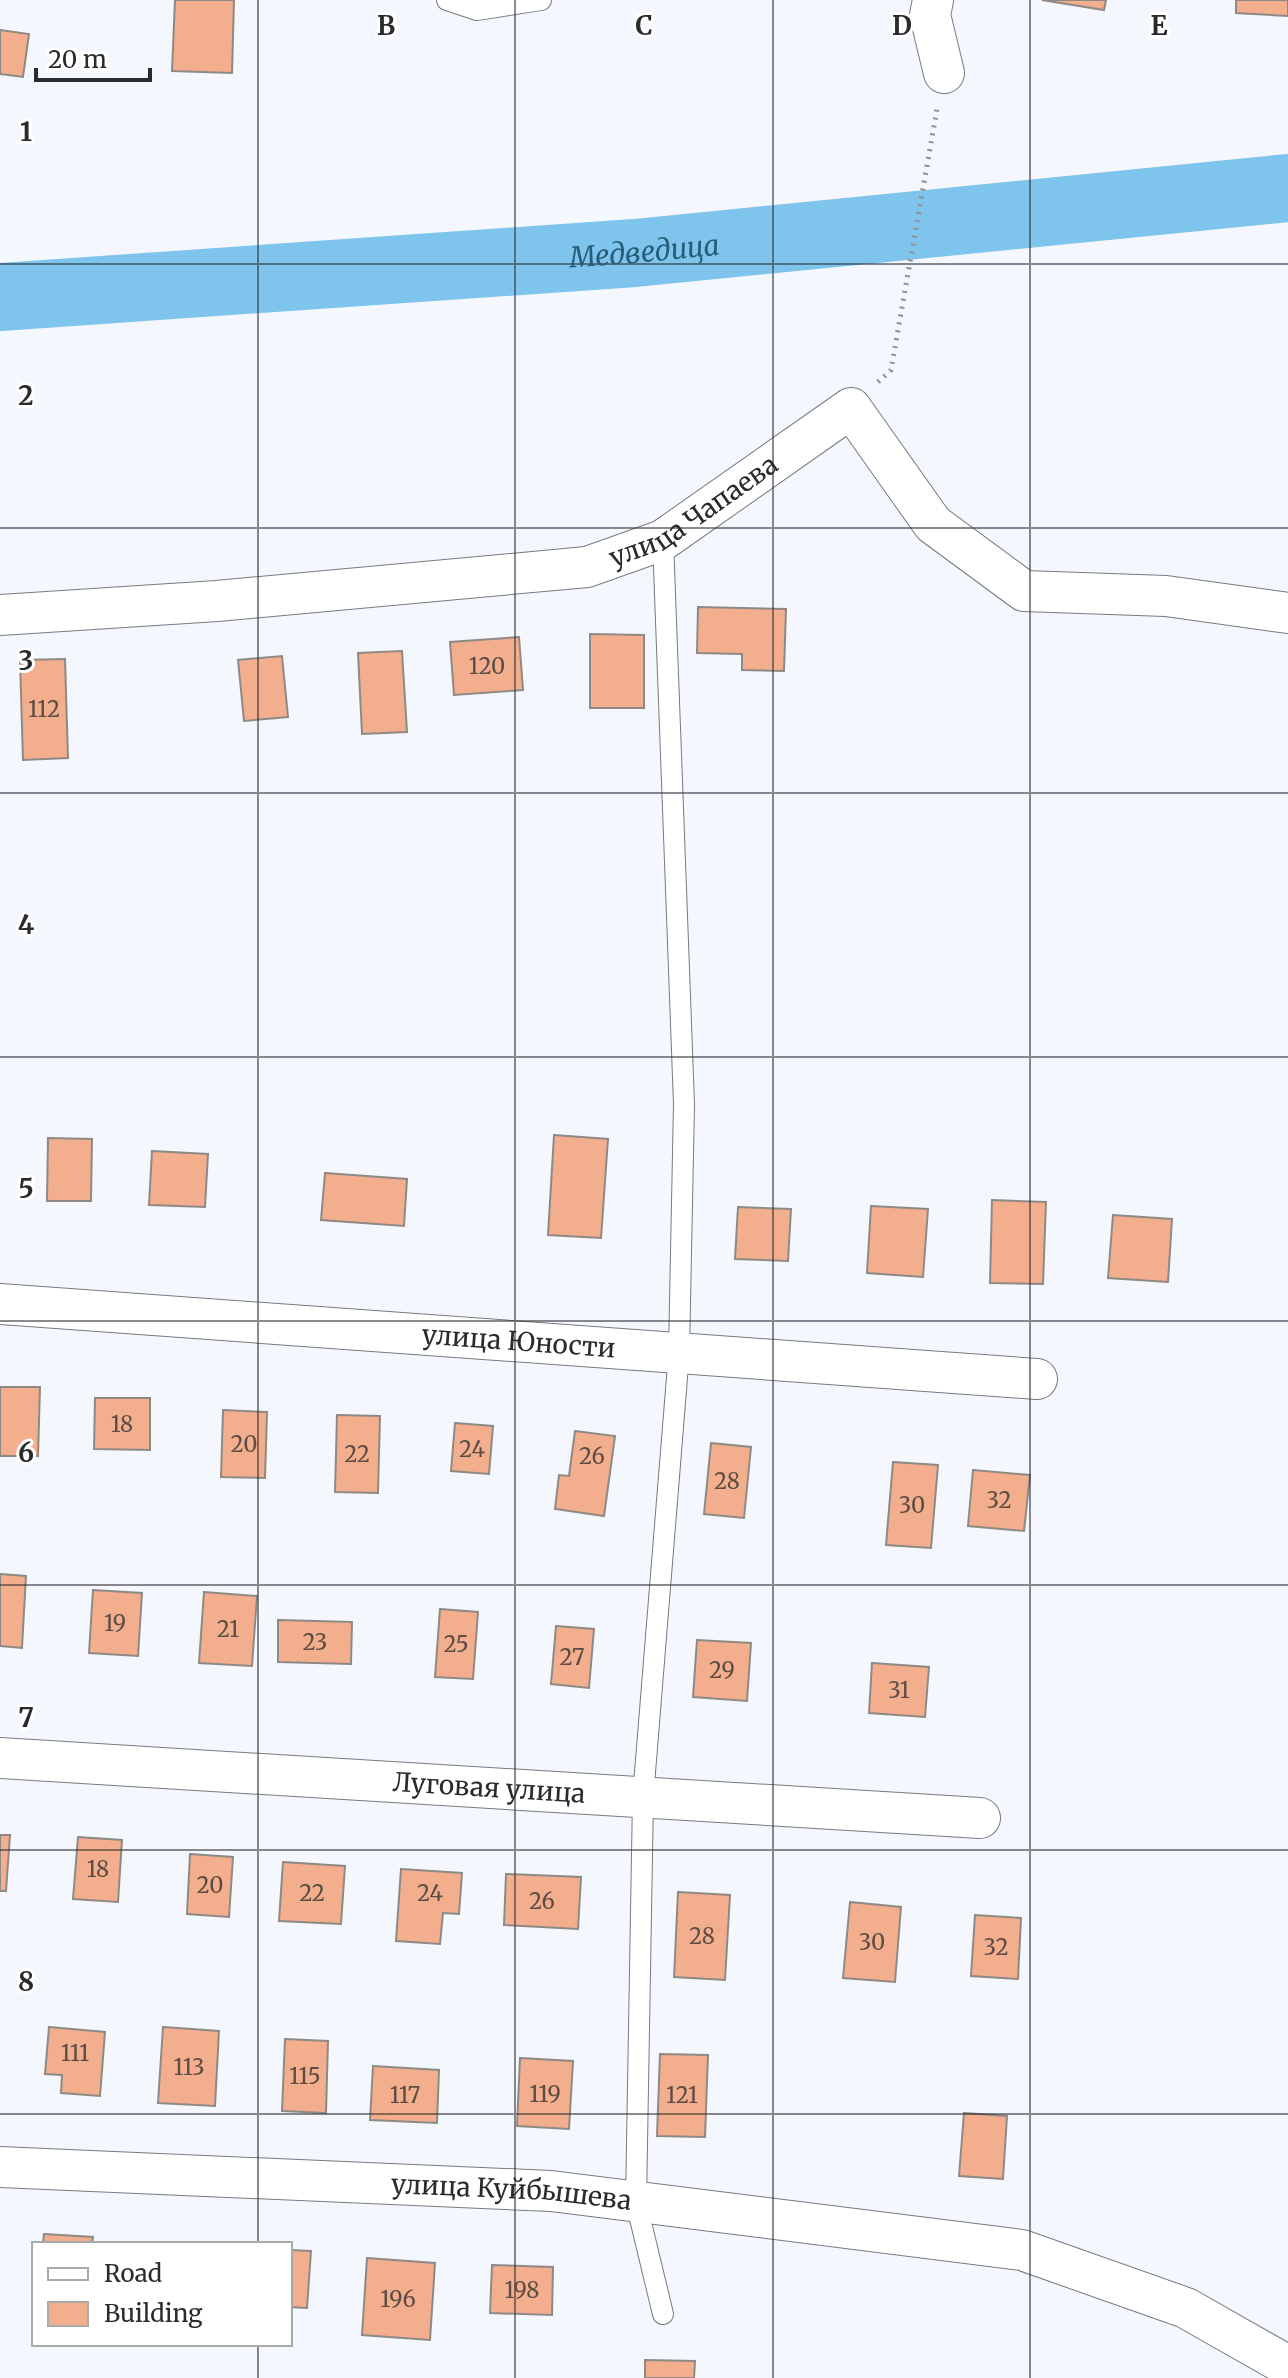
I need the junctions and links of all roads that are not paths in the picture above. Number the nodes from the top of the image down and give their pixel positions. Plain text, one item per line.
1 (447, 0) edge
2 (541, 0) edge
3 (933, 0) edge
4 (944, 73) road end
5 (663, 540) junction
6 (1288, 613) edge
7 (0, 615) edge
8 (0, 1304) edge
9 (679, 1353) junction
10 (1037, 1379) dead end
11 (0, 1758) edge
12 (643, 1797) junction
13 (980, 1818) dead end
14 (0, 2167) edge
15 (636, 2202) junction
16 (663, 2314) dead end
17 (1288, 2366) edge

1 - 2 lane
3 - 4 street
5 - 6 street, улица Чапаева
5 - 7 street, улица Чапаева
5 - 9 lane
8 - 9 street, улица Юности
9 - 10 street, улица Юности
9 - 12 lane
11 - 12 street, Луговая улица
12 - 13 street, Луговая улица
12 - 15 lane
14 - 15 street, улица Куйбышева
15 - 16 lane
15 - 17 street, улица Куйбышева

